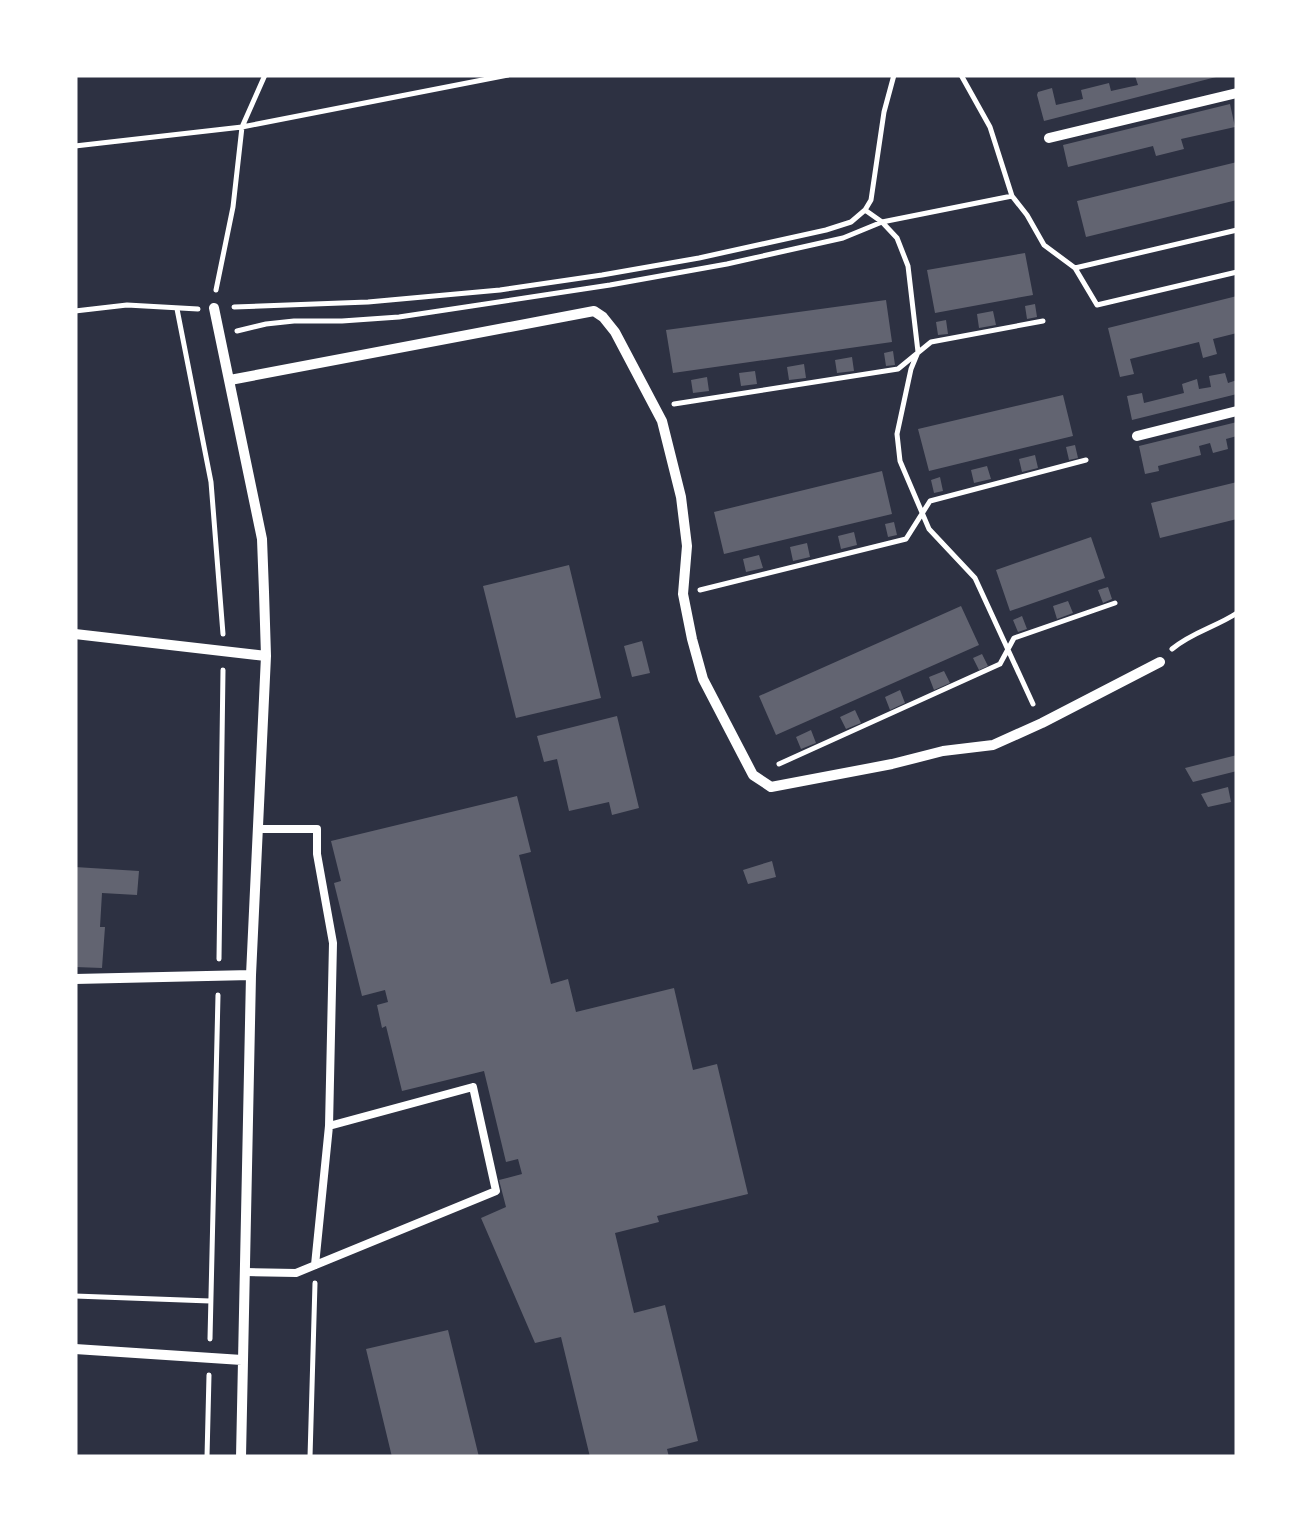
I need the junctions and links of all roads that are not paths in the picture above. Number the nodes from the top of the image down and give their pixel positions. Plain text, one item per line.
1 (1237, 92) edge
2 (1049, 138) dead end
3 (214, 308) road end
4 (230, 380) junction
5 (1237, 411) edge
6 (1137, 436) dead end
7 (75, 634) edge
8 (266, 656) junction
9 (1160, 662) road end
10 (259, 829) junction
11 (250, 975) junction
12 (75, 979) edge
13 (329, 1126) junction
14 (316, 1265) junction
15 (246, 1272) junction
16 (75, 1349) edge
17 (242, 1360) junction
18 (240, 1457) edge

1 - 2 street
3 - 4 street
4 - 8 street
4 - 9 street
5 - 6 street
7 - 8 street
8 - 10 street
10 - 11 street
10 - 13 lane
11 - 12 street
11 - 15 street
13 - 14 lane
13 - 14 lane
14 - 15 lane
15 - 17 street
16 - 17 street
17 - 18 street

